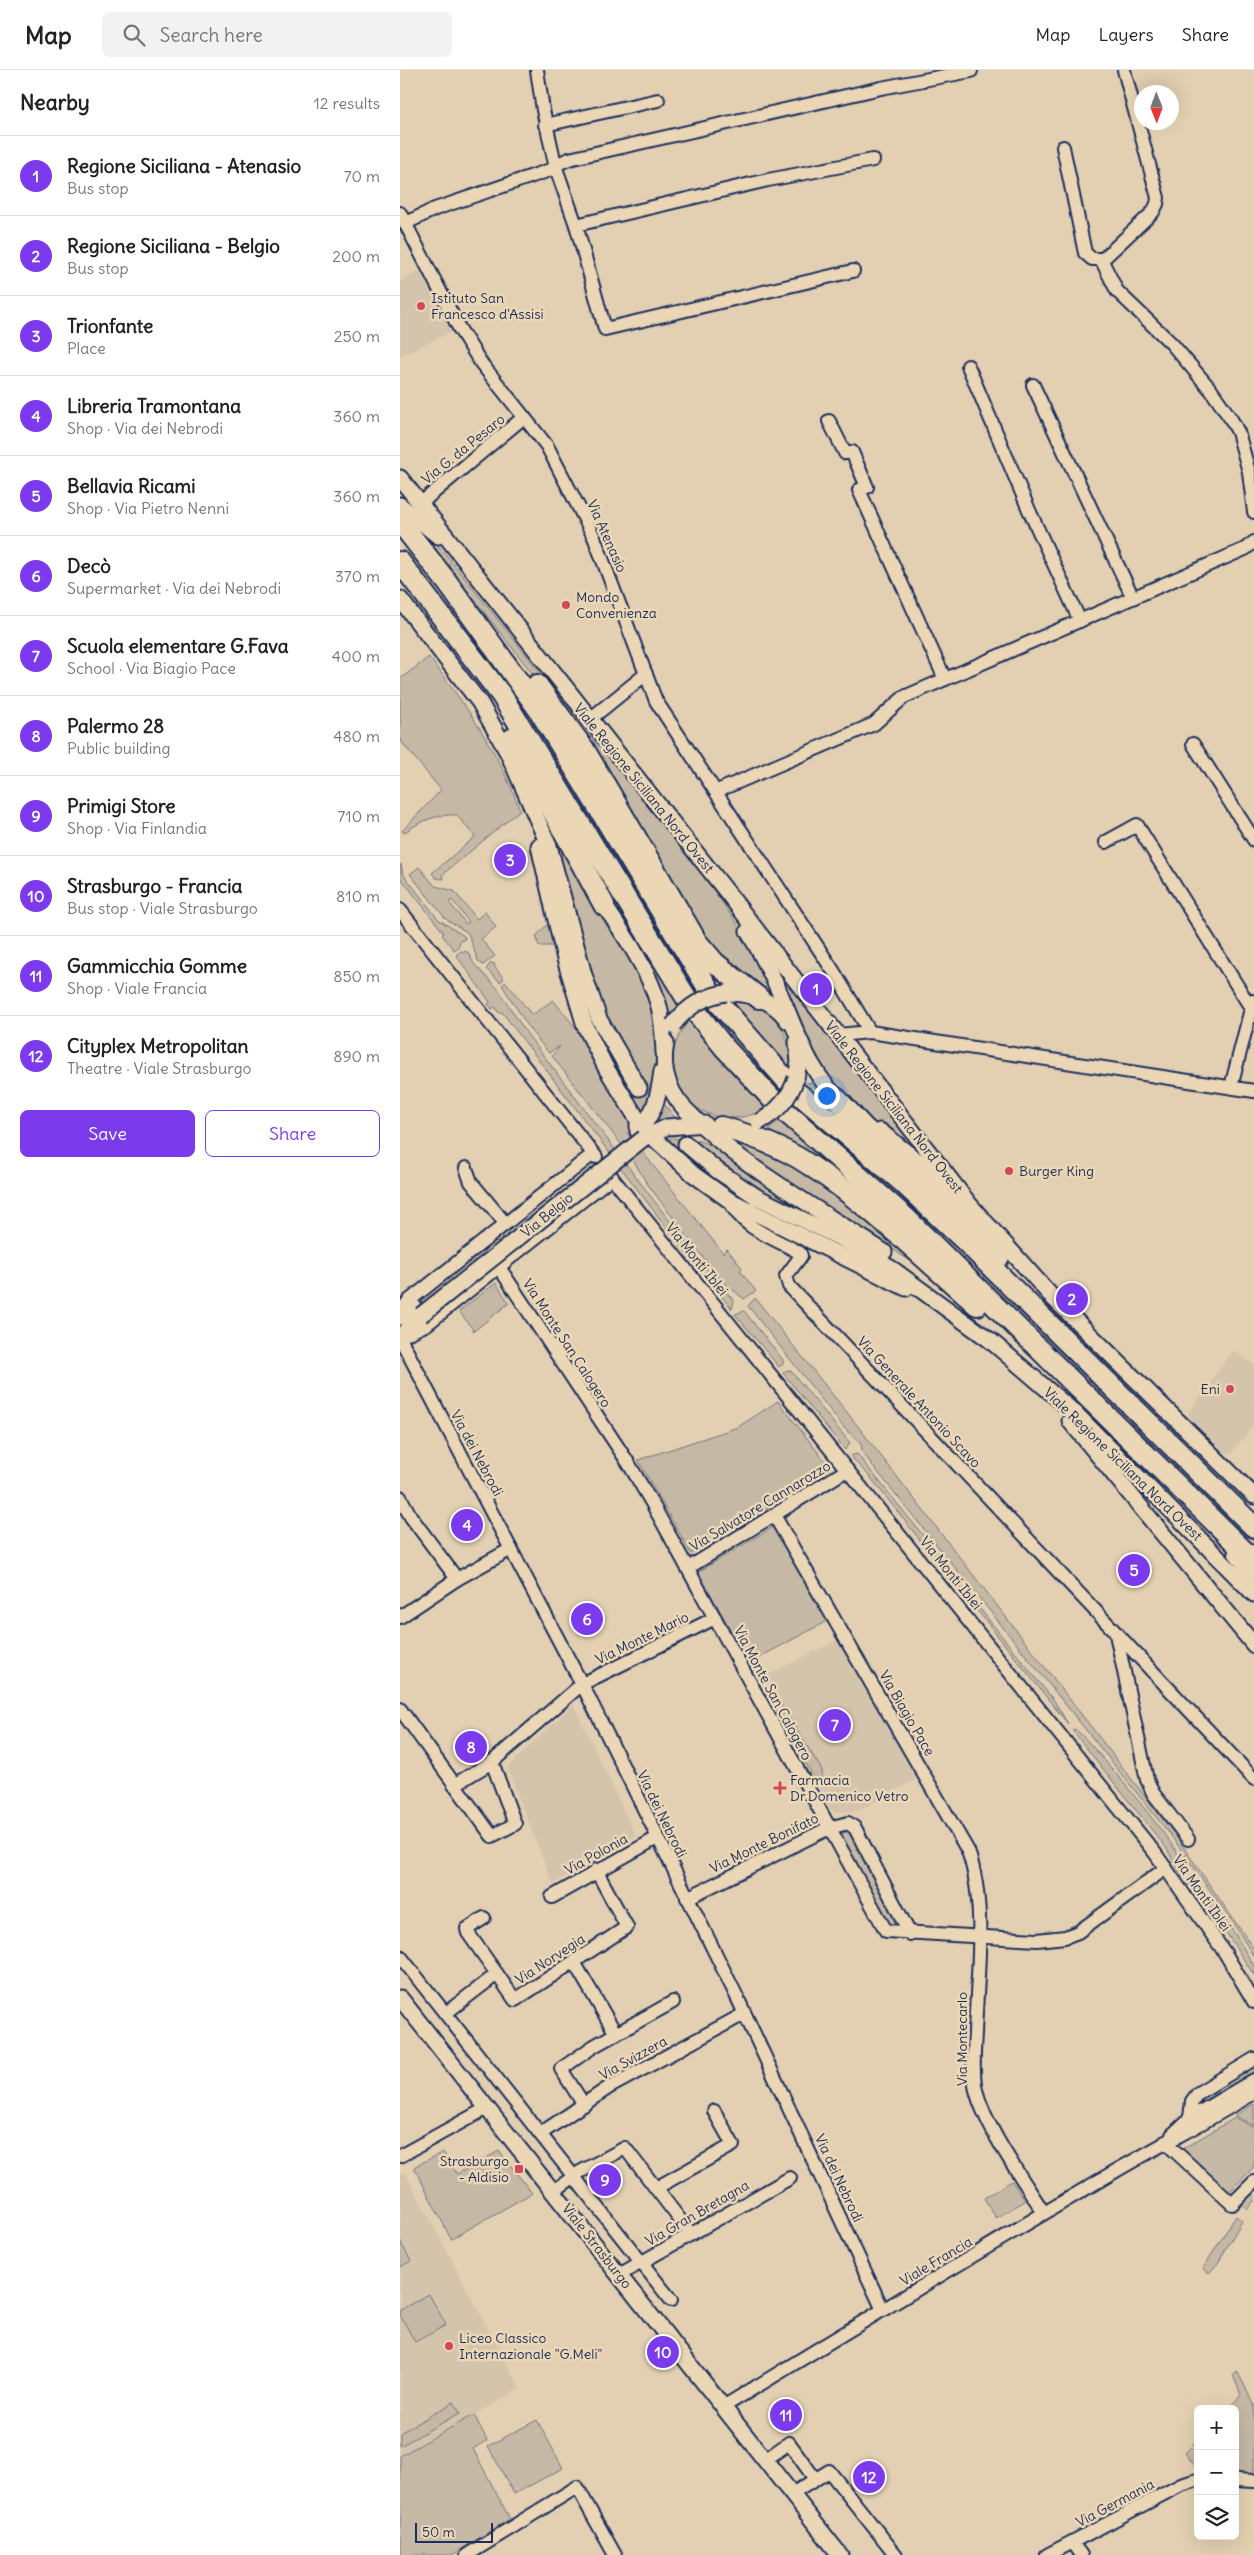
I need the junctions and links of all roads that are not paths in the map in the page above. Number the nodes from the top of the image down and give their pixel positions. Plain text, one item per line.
1 (537, 70) edge
2 (1124, 70) edge
3 (971, 71) edge
4 (658, 100) dead end
5 (545, 125) junction
6 (1063, 147) dead end
7 (874, 160) dead end
8 (555, 167) junction
9 (403, 218) edge
10 (576, 225) junction
11 (1101, 259) junction
12 (854, 271) dead end
13 (968, 366) dead end
14 (1033, 385) dead end
15 (524, 418) junction
16 (829, 421) dead end
17 (1251, 471) edge
18 (400, 478) edge
19 (421, 503) junction
20 (400, 505) edge
21 (1254, 512) edge
22 (400, 522) edge
23 (1254, 542) edge
24 (400, 562) edge
25 (472, 571) junction
26 (447, 582) junction
27 (400, 598) edge
28 (1133, 598) junction
29 (1080, 621) junction
30 (464, 644) junction
31 (646, 674) junction
32 (945, 679) junction
33 (589, 720) junction
34 (1193, 744) dead end
35 (508, 752) junction
36 (523, 785) junction
37 (717, 791) junction
38 (1254, 840) edge
39 (1106, 842) dead end
40 (723, 887) junction
41 (604, 905) junction
42 (400, 910) edge
43 (718, 995) junction
44 (759, 998) junction
45 (1252, 1003) edge
46 (793, 1029) junction
47 (870, 1032) junction
48 (838, 1035) junction
49 (664, 1058) junction
50 (794, 1084) junction
51 (1231, 1087) junction
52 (639, 1088) tunnel mouth
53 (1254, 1091) edge
54 (836, 1098) junction
55 (710, 1125) junction
56 (641, 1134) junction
57 (686, 1144) tunnel mouth
58 (466, 1168) dead end
59 (611, 1176) joint
60 (728, 1200) junction
61 (970, 1205) junction
62 (505, 1223) junction
63 (499, 1267) junction
64 (948, 1310) junction
65 (400, 1311) edge
66 (418, 1312) junction
67 (400, 1317) edge
68 (400, 1337) edge
69 (991, 1341) junction
70 (1028, 1373) junction
71 (1148, 1422) junction
72 (1131, 1440) junction
73 (847, 1470) junction
74 (1189, 1496) junction
75 (1254, 1496) edge
76 (400, 1497) edge
77 (774, 1515) junction
78 (1254, 1527) edge
79 (1206, 1545) junction
80 (511, 1549) junction
81 (1254, 1561) edge
82 (1191, 1566) junction
83 (688, 1568) junction
84 (1254, 1576) edge
85 (457, 1579) junction
86 (1254, 1594) edge
87 (400, 1617) edge
88 (715, 1618) junction
89 (1116, 1634) junction
90 (1254, 1645) edge
91 (582, 1684) junction
92 (400, 1709) edge
93 (492, 1762) junction
94 (1254, 1779) edge
95 (454, 1784) junction
96 (828, 1828) junction
97 (657, 1838) junction
98 (1188, 1839) dead end
99 (1166, 1868) junction
100 (596, 1870) junction
101 (552, 1897) dead end
102 (687, 1898) junction
103 (484, 1918) dead end
104 (910, 1934) junction
105 (978, 1937) junction
106 (400, 1956) edge
107 (574, 1962) junction
108 (497, 1974) junction
109 (400, 1998) edge
110 (673, 2002) dead end
111 (1254, 2002) edge
112 (446, 2013) junction
113 (744, 2014) junction
114 (616, 2034) junction
115 (1254, 2059) edge
116 (1254, 2080) edge
117 (1254, 2093) edge
118 (584, 2105) junction
119 (487, 2108) junction
120 (714, 2111) dead end
121 (1190, 2118) junction
122 (540, 2134) junction
123 (1164, 2142) junction
124 (400, 2156) edge
125 (573, 2177) junction
126 (790, 2178) dead end
127 (1254, 2182) edge
128 (656, 2188) junction
129 (554, 2191) junction
130 (1044, 2213) junction
131 (691, 2234) junction
132 (640, 2262) junction
133 (619, 2275) junction
134 (671, 2300) dead end
135 (883, 2310) junction
136 (722, 2407) junction
137 (765, 2460) junction
138 (1239, 2480) edge
139 (1194, 2481) edge
140 (1254, 2481) edge
141 (811, 2482) junction
142 (792, 2494) junction
143 (1072, 2543) junction
144 (837, 2554) edge
145 (467, 2555) edge
146 (615, 2555) edge
147 (896, 2555) edge
148 (1047, 2555) edge
149 (1081, 2555) edge

1 - 5 street
2 - 11 street
3 - 8 street
4 - 5 street
5 - 8 street
6 - 11 street
7 - 10 street
8 - 9 street
8 - 10 street
9 - 15 street, Via Atenasio
10 - 12 street
11 - 17 street
13 - 29 street
14 - 28 street
15 - 19 street, Via G. da Pesaro
15 - 31 street, Via Atenasio
16 - 32 street
17 - 21 street
18 - 19 street, Viale Regione Siciliana Nord Ovest
19 - 25 street, Viale Regione Siciliana Nord Ovest
20 - 25 street
22 - 26 main road
23 - 28 street
24 - 30 main road, Viale Regione Siciliana Nord Ovest
25 - 33 street, Viale Regione Siciliana Nord Ovest
26 - 43 main road
26 - 44 main road
27 - 35 street
28 - 29 street
29 - 32 street
30 - 41 main road
30 - 72 main road, Viale Regione Siciliana Nord Ovest
31 - 33 street
31 - 37 street, Via Atenasio
32 - 37 street
33 - 40 street, Viale Regione Siciliana Nord Ovest
34 - 38 street
35 - 36 street
35 - 41 street
36 - 52 street
36 - 56 street
37 - 47 street, Via Atenasio
39 - 45 street
40 - 46 street
40 - 48 street, Viale Regione Siciliana Nord Ovest
41 - 49 street
42 - 62 street, Via Belgio
43 - 44 street
43 - 49 street, bridge
43 - 50 main road
44 - 46 street
45 - 51 street
46 - 50 street
46 - 54 street
47 - 48 street
47 - 51 street
48 - 61 street, Viale Regione Siciliana Nord Ovest
49 - 55 street
49 - 56 street, Via Belgio
50 - 55 street, bridge
50 - 71 main road
51 - 53 street
54 - 61 street
54 - 71 main road
55 - 56 street, Via Belgio
55 - 69 street
55 - 72 main road
56 - 60 street
56 - 66 street, Via Belgio, bridge
57 - 64 street, Viale Regione Siciliana Nord Ovest
58 - 62 street
59 - 63 street, Via Belgio
59 - 73 street, Via Monti Iblei
60 - 64 street
60 - 89 street, Via Generale Antonio Scavo
61 - 75 street, Viale Regione Siciliana Nord Ovest
62 - 65 street, Via Belgio
63 - 68 street, Via Belgio
63 - 83 street, Via Monte San Calogero
64 - 69 street, Viale Regione Siciliana Nord Ovest
66 - 67 street, Via Belgio
66 - 68 street, Via Belgio
68 - 80 street, Via dei Nebrodi
69 - 70 street, Viale Regione Siciliana Nord Ovest
70 - 79 street, Viale Regione Siciliana Nord Ovest
70 - 82 street
71 - 78 main road
72 - 74 main road, Viale Regione Siciliana Nord Ovest
73 - 77 street, Via Salvatore Cannarozzo
73 - 99 street, Via Monti Iblei
74 - 81 main road, Viale Regione Siciliana Nord Ovest
74 - 84 street
76 - 85 street
77 - 83 street, Via Salvatore Cannarozzo
77 - 105 street, Via Biagio Pace
79 - 82 street
79 - 86 street, Viale Regione Siciliana Nord Ovest
80 - 85 street
80 - 91 street, Via dei Nebrodi
82 - 90 street
83 - 88 street, Via Monte San Calogero
85 - 87 street
88 - 91 street, Via Monte Mario
88 - 96 street, Via Monte San Calogero
89 - 94 street, Via Generale Antonio Scavo
89 - 98 street
91 - 93 street, Via Monte Mario
91 - 97 street, Via dei Nebrodi
92 - 95 street
93 - 95 street, Via Monte Mario
93 - 95 street
96 - 102 street, Via Monte Bonifato
96 - 104 street, Via Monte San Calogero
96 - 104 street, Via Monte Bonifato
97 - 100 street, Via Polonia
97 - 102 street, Via dei Nebrodi
99 - 105 street, Via Monte San Calogero
99 - 111 street, Via Monti Iblei
100 - 101 street, Via Polonia
100 - 107 street, Via Norvegia
102 - 113 street, Via dei Nebrodi
103 - 108 street
104 - 105 street, Via Monte San Calogero
105 - 130 street, Via Montecarlo
106 - 112 street, Viale Strasburgo
107 - 108 street, Via Norvegia
107 - 114 street
108 - 112 street, Via Norvegia
109 - 119 street, Viale Strasburgo
110 - 114 street
112 - 122 street, Viale Strasburgo
113 - 118 street, Via Svizzera
113 - 135 street, Via dei Nebrodi
114 - 118 street
115 - 121 street
116 - 121 street, Viale Francia
117 - 123 street, Viale Francia
118 - 122 street, Via Svizzera
119 - 124 street
119 - 129 street, Viale Strasburgo
120 - 128 street
121 - 123 street, Viale Francia
122 - 125 street, Viale Strasburgo
123 - 127 street
123 - 130 street, Viale Francia
125 - 128 street
125 - 129 street
125 - 132 street, Viale Strasburgo
126 - 131 street, Via Gran Bretagna
128 - 131 street
129 - 133 street, Viale Strasburgo
130 - 135 street, Viale Francia
131 - 132 street, Via Gran Bretagna
132 - 133 street, Via Gran Bretagna
132 - 134 street, Viale Strasburgo
133 - 136 street, Viale Strasburgo
135 - 136 street, Viale Francia
136 - 137 street, Viale Strasburgo
137 - 141 street
137 - 142 street, Viale Strasburgo
138 - 140 street
139 - 143 street, Via Germania
141 - 142 street
141 - 147 street
142 - 144 street, Viale Strasburgo
143 - 148 street, Via Germania
143 - 149 street
145 - 146 street

